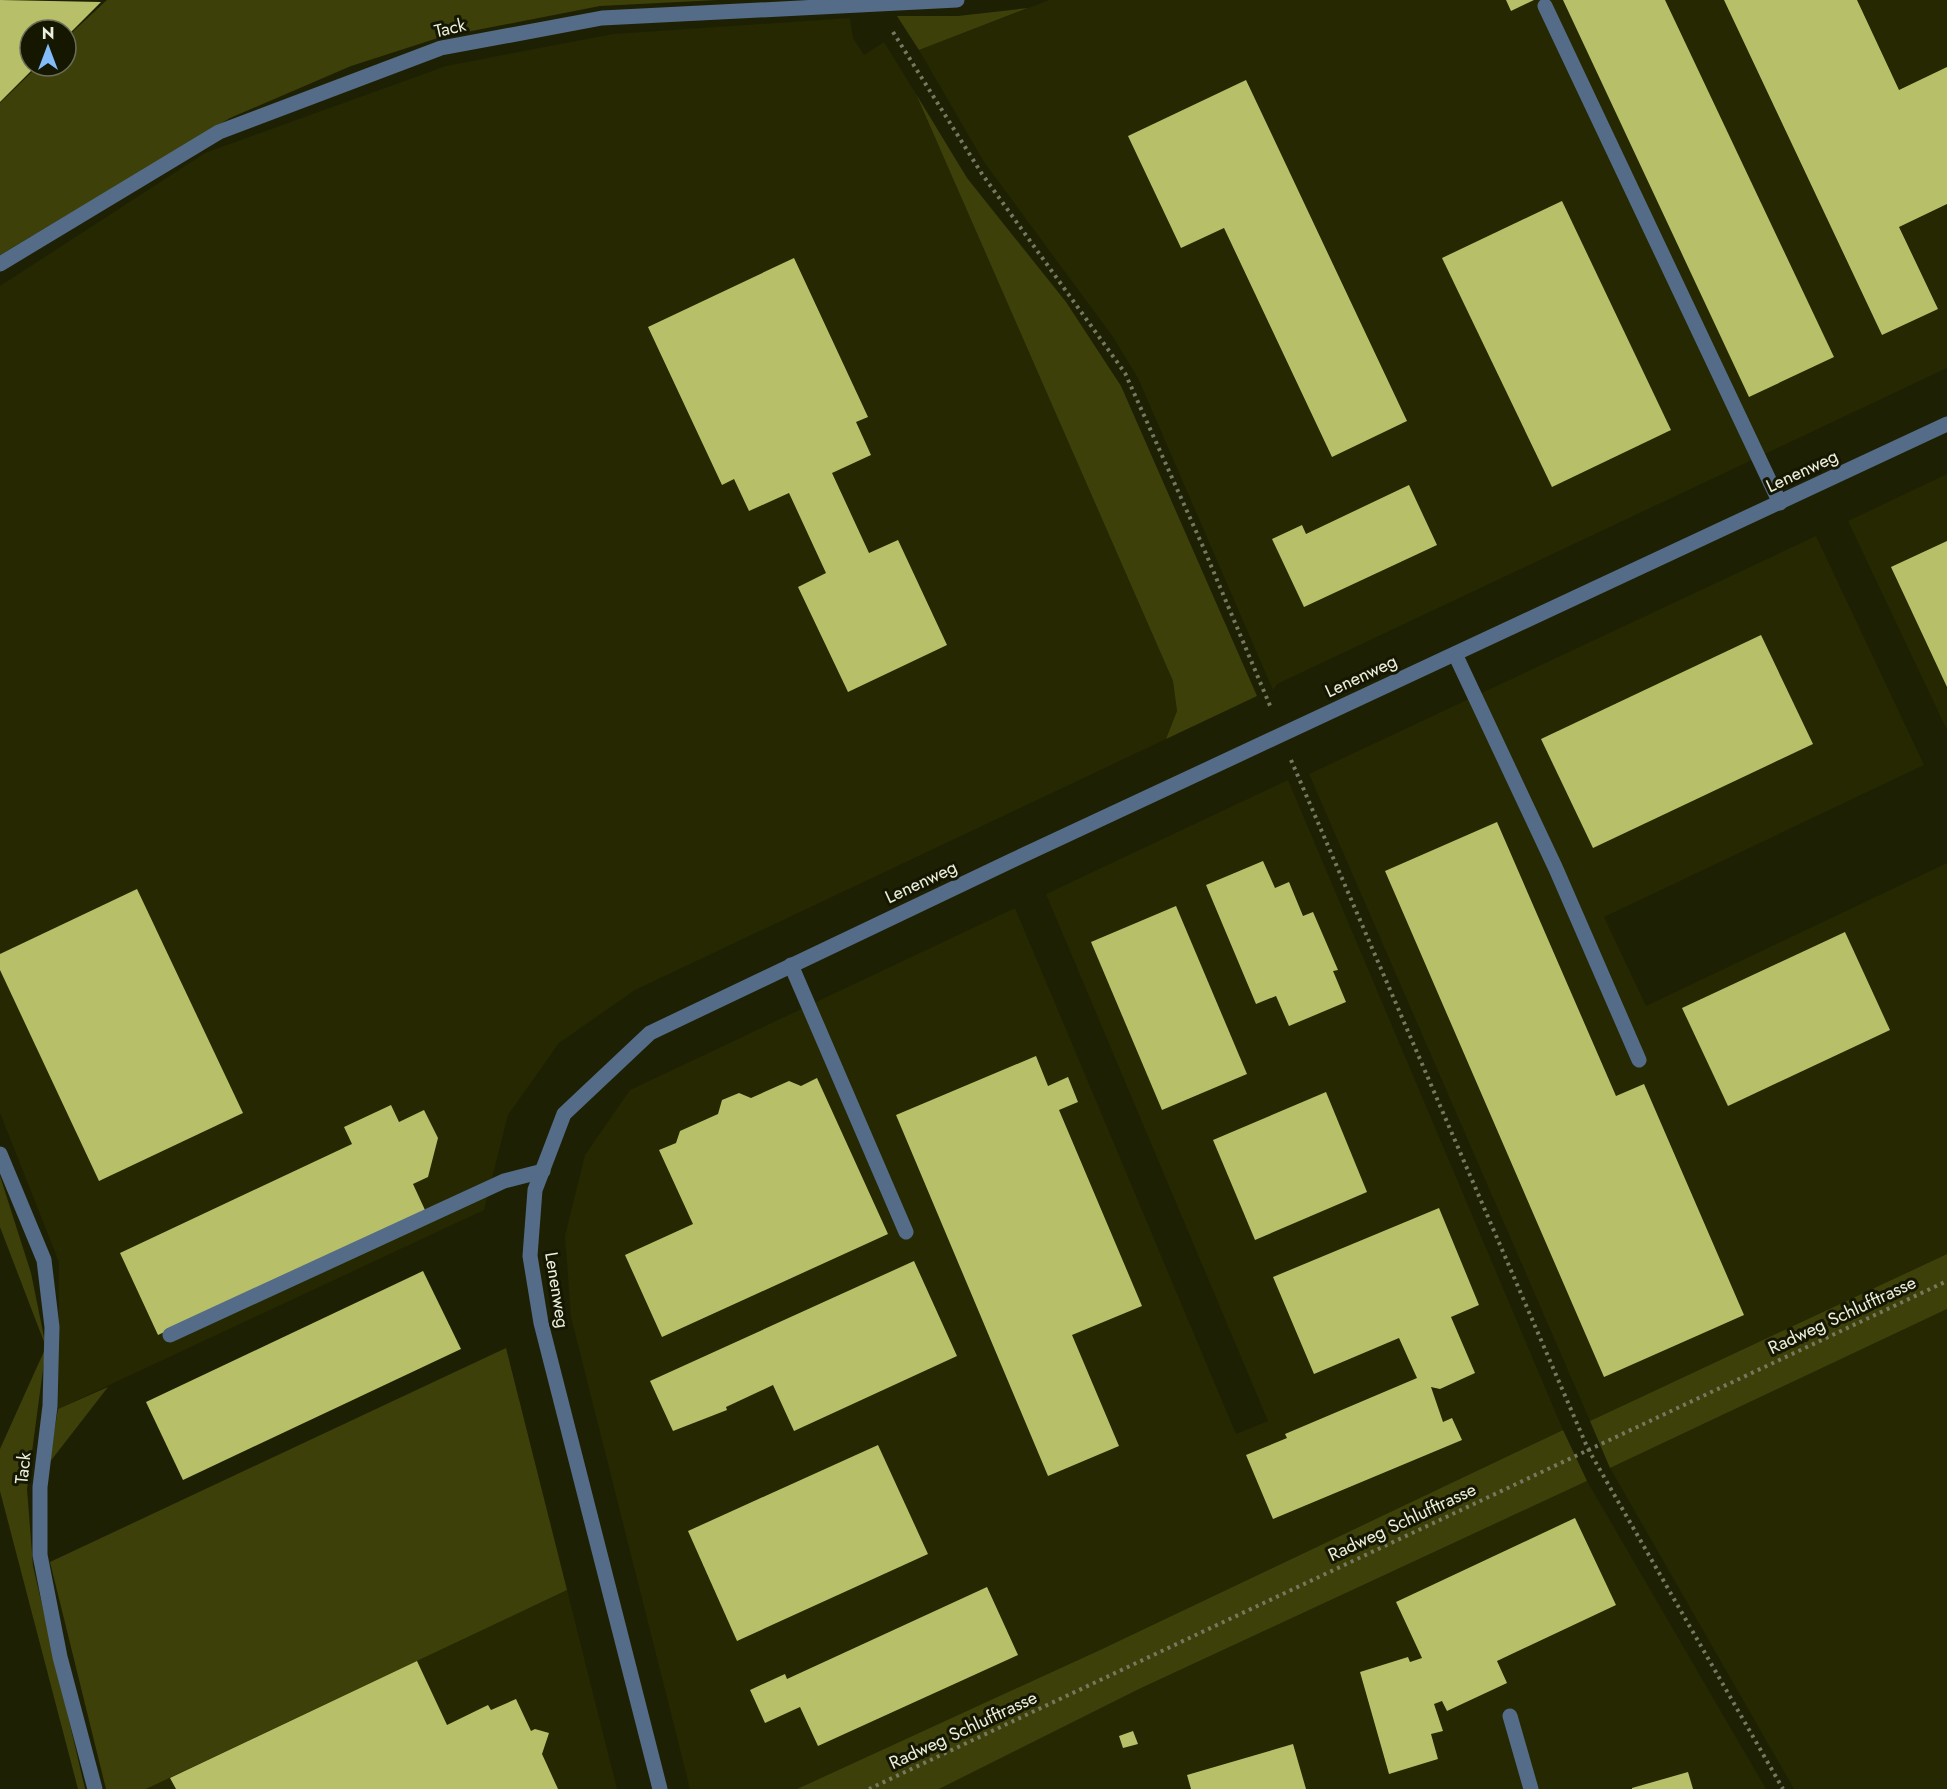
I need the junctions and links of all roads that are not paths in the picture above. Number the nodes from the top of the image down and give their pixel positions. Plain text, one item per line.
1 (957, 0) edge
2 (1545, 6) dead end
3 (0, 264) edge
4 (1947, 424) edge
5 (1780, 503) junction
6 (1455, 654) junction
7 (791, 965) junction
8 (1639, 1060) dead end
9 (0, 1154) edge
10 (543, 1171) junction
11 (906, 1232) dead end
12 (170, 1335) dead end
13 (1510, 1716) dead end
14 (95, 1789) edge
15 (660, 1789) edge
16 (1531, 1789) edge

1 - 3 street, Tack
2 - 5 street
4 - 5 street, Lenenweg
5 - 6 street, Lenenweg
6 - 7 street, Lenenweg
6 - 8 street
7 - 10 street, Lenenweg
7 - 11 street
9 - 14 street, Tack
10 - 12 street
10 - 15 street, Lenenweg
13 - 16 street

